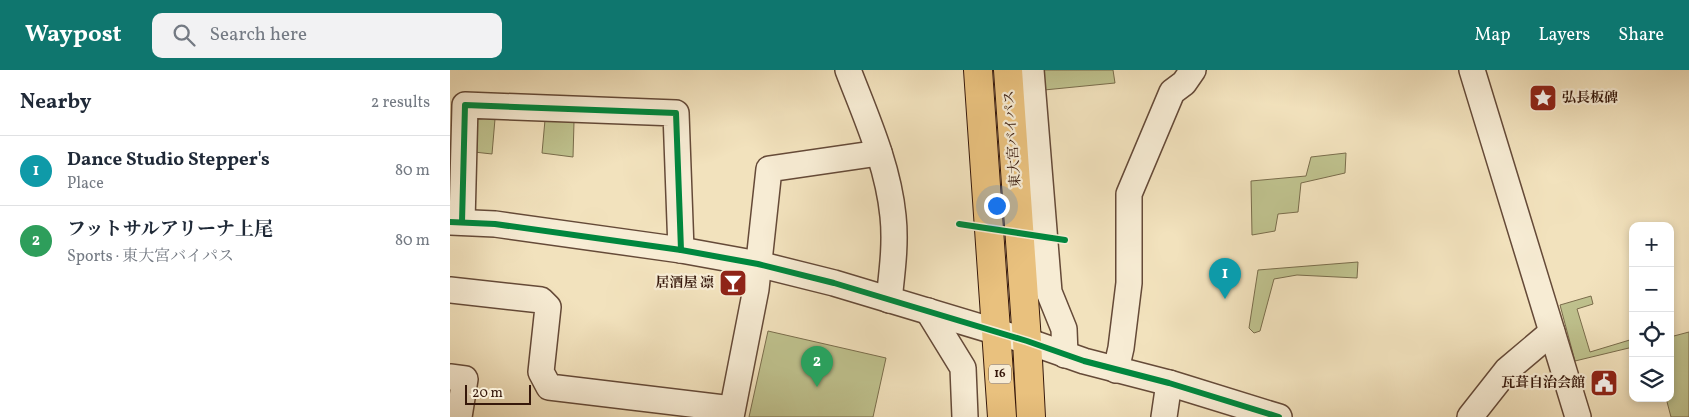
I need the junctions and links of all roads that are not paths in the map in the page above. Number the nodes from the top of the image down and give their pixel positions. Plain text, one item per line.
1 (848, 70) edge
2 (978, 70) edge
3 (1008, 70) edge
4 (1031, 70) edge
5 (1193, 70) edge
6 (1472, 70) edge
7 (879, 153) junction
8 (456, 222) edge
9 (681, 250) junction
10 (758, 264) junction
11 (450, 290) edge
12 (889, 300) junction
13 (928, 311) junction
14 (997, 332) junction
15 (1552, 332) junction
16 (1028, 341) junction
17 (1065, 355) junction
18 (1116, 370) junction
19 (450, 377) edge
20 (1169, 383) junction
21 (732, 413) edge
22 (459, 417) edge
23 (965, 417) edge
24 (1002, 417) edge
25 (1031, 417) edge
26 (1164, 417) edge
27 (1278, 417) edge
28 (1470, 417) edge
29 (1578, 417) edge

1 - 7 street
2 - 14 highway, 16
3 - 16 highway, 東大宮バイパス / 16
4 - 17 street
5 - 18 street
6 - 15 street
7 - 10 street
7 - 12 street
8 - 9 street
8 - 9 street
9 - 10 street
10 - 12 street
10 - 21 street
11 - 21 street
12 - 13 street
13 - 14 street
13 - 23 street
14 - 16 street
14 - 24 highway, 16
15 - 28 street
15 - 29 street
16 - 17 street
16 - 25 highway, 東大宮バイパス / 16
17 - 18 street
18 - 20 street
19 - 22 street
20 - 26 street
20 - 27 street

